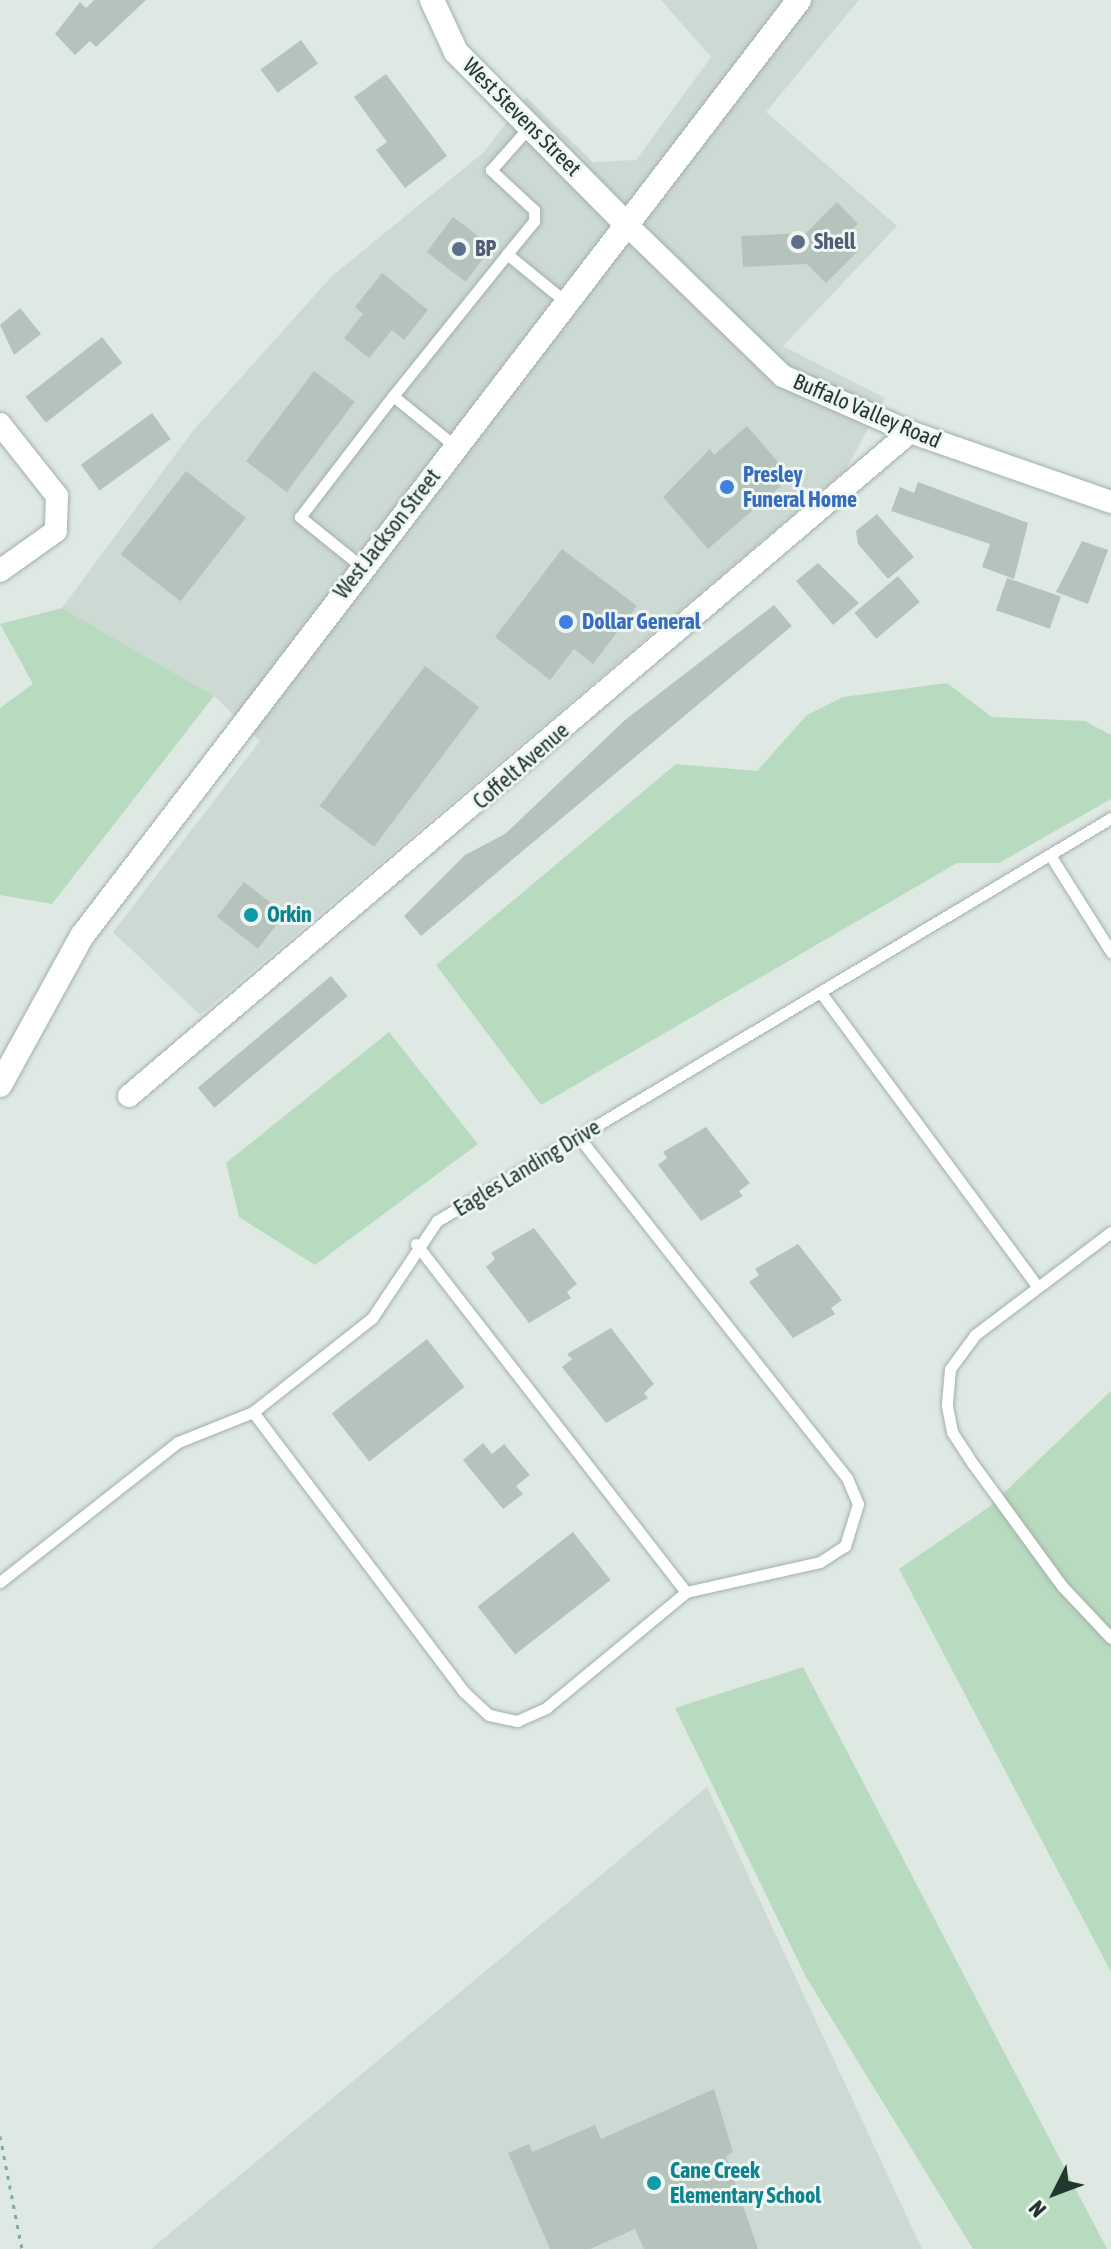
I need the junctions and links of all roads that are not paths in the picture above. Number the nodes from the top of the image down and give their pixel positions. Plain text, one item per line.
1 (432, 0) edge
2 (799, 0) edge
3 (530, 126) junction
4 (627, 225) junction
5 (507, 254) junction
6 (567, 303) junction
7 (393, 396) junction
8 (0, 424) edge
9 (910, 432) junction
10 (455, 446) junction
11 (1111, 502) edge
12 (362, 567) junction
13 (0, 571) edge
14 (1111, 818) edge
15 (1050, 855) junction
16 (1111, 952) edge
17 (821, 993) junction
18 (6, 1055) edge
19 (0, 1085) edge
20 (129, 1096) dead end
21 (579, 1137) junction
22 (1111, 1232) edge
23 (416, 1244) junction
24 (1036, 1285) junction
25 (253, 1412) junction
26 (0, 1582) edge
27 (686, 1592) junction
28 (1111, 1638) edge

1 - 3 street, West Stevens Street
2 - 4 street, West Jackson Street
3 - 4 street, West Stevens Street
3 - 5 lane
4 - 6 street, West Jackson Street
4 - 9 street, Buffalo Valley Road
5 - 6 lane
5 - 7 lane
6 - 10 street, West Jackson Street
7 - 10 lane
7 - 12 lane
8 - 13 street
9 - 11 street, Buffalo Valley Road
9 - 20 street, Coffelt Avenue
10 - 12 street, West Jackson Street
12 - 18 street, West Jackson Street
14 - 15 lane, Eagles Landing Drive
15 - 16 lane
15 - 17 lane, Eagles Landing Drive
17 - 21 lane, Eagles Landing Drive
17 - 24 lane
18 - 19 street, West Jackson Street
21 - 23 lane, Eagles Landing Drive
21 - 27 lane
22 - 24 lane
23 - 25 lane, Eagles Landing Drive
23 - 27 lane
24 - 28 lane
25 - 26 lane, Eagles Landing Drive
25 - 27 lane

